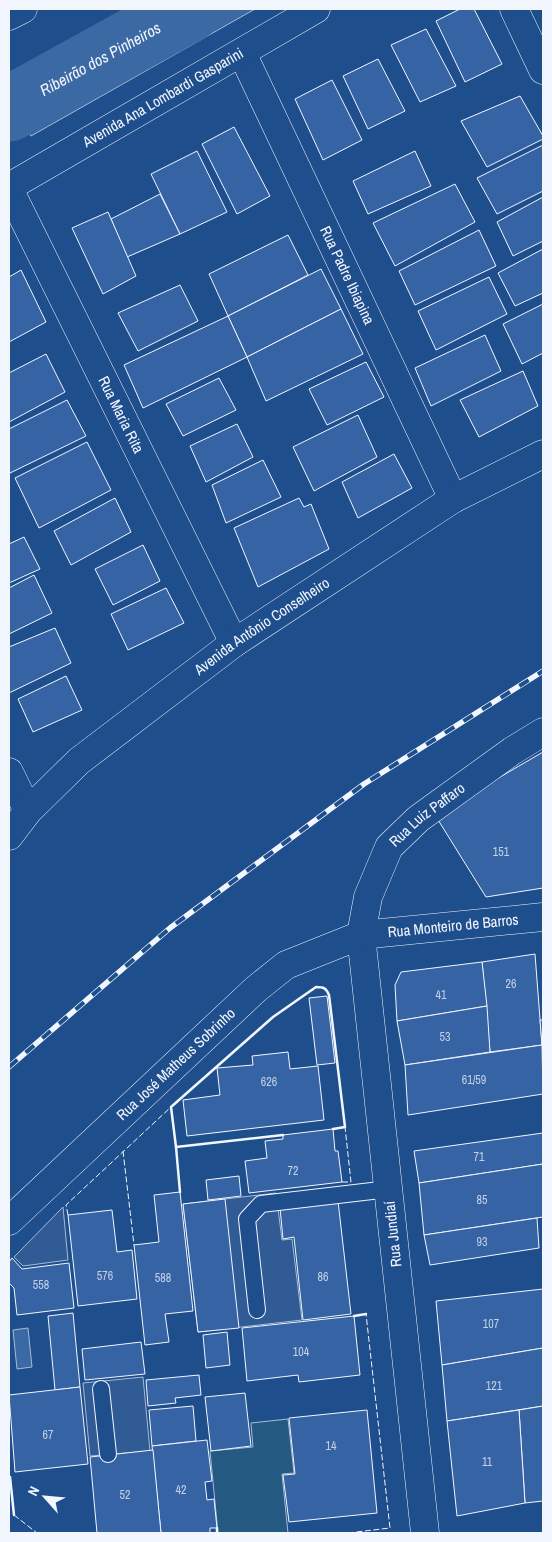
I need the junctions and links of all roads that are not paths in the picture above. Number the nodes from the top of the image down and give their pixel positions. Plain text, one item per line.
1 (23, 9) edge
2 (316, 9) edge
3 (514, 9) edge
4 (9, 16) edge
5 (242, 53) junction
6 (543, 70) edge
7 (9, 188) edge
8 (543, 454) edge
9 (453, 499) junction
10 (234, 643) junction
11 (543, 732) edge
12 (9, 772) edge
13 (28, 811) junction
14 (9, 836) edge
15 (543, 916) edge
16 (362, 935) junction
17 (389, 1189) junction
18 (9, 1221) edge
19 (257, 1310) dead end
20 (101, 1389) dead end
21 (108, 1454) dead end
22 (425, 1533) edge

1 - 4 street
2 - 5 street, Avenida Ana Lombardi Gasparini
3 - 6 street
5 - 7 street, Avenida Ana Lombardi Gasparini
5 - 9 street, Rua Padre Ibiapina
7 - 10 street, Rua Maria Rita
8 - 9 street, Avenida Antônio Conselheiro
9 - 10 street, Avenida Antônio Conselheiro
10 - 13 street, Avenida Antônio Conselheiro
11 - 16 street, Rua Luiz Paffaro
12 - 13 street
13 - 14 street, Avenida Antônio Conselheiro
15 - 16 street, Rua Monteiro de Barros
16 - 17 street, Rua Jundiaí
16 - 18 street, Rua José Matheus Sobrinho
17 - 19 lane
17 - 22 street, Rua Jundiaí
20 - 21 lane

